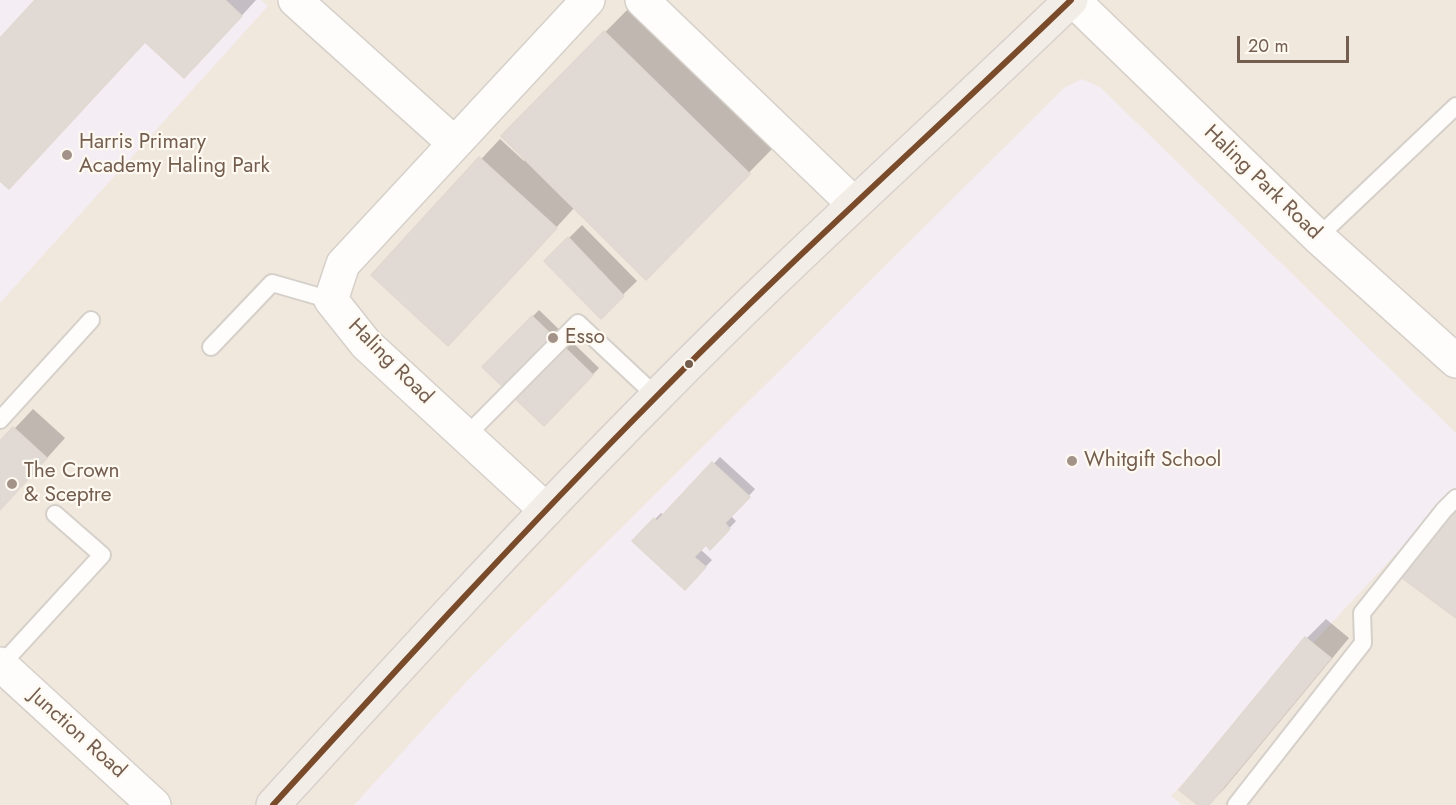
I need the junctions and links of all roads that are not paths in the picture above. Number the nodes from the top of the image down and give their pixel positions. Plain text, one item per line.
1 (295, 0) edge
2 (588, 0) edge
3 (642, 0) edge
4 (1072, 0) edge
5 (1456, 106) edge
6 (454, 143) junction
7 (854, 204) junction
8 (1318, 237) junction
9 (331, 300) junction
10 (91, 320) dead end
11 (211, 347) dead end
12 (1456, 361) edge
13 (656, 396) junction
14 (0, 420) edge
15 (466, 436) junction
16 (1456, 498) edge
17 (546, 510) junction
18 (55, 514) dead end
19 (2, 670) edge
20 (154, 805) edge
21 (273, 805) edge
22 (1236, 805) edge

1 - 6 street
2 - 6 street, Haling Road
3 - 7 street
4 - 7 main road
4 - 8 street, Haling Park Road
5 - 8 lane
6 - 9 street, Haling Road
7 - 13 main road
8 - 12 street, Haling Park Road
9 - 11 lane
9 - 15 street, Haling Road
10 - 14 lane
13 - 15 lane
13 - 17 main road
15 - 17 street, Haling Road
16 - 22 lane
17 - 21 main road
18 - 19 lane
19 - 20 street, Junction Road

